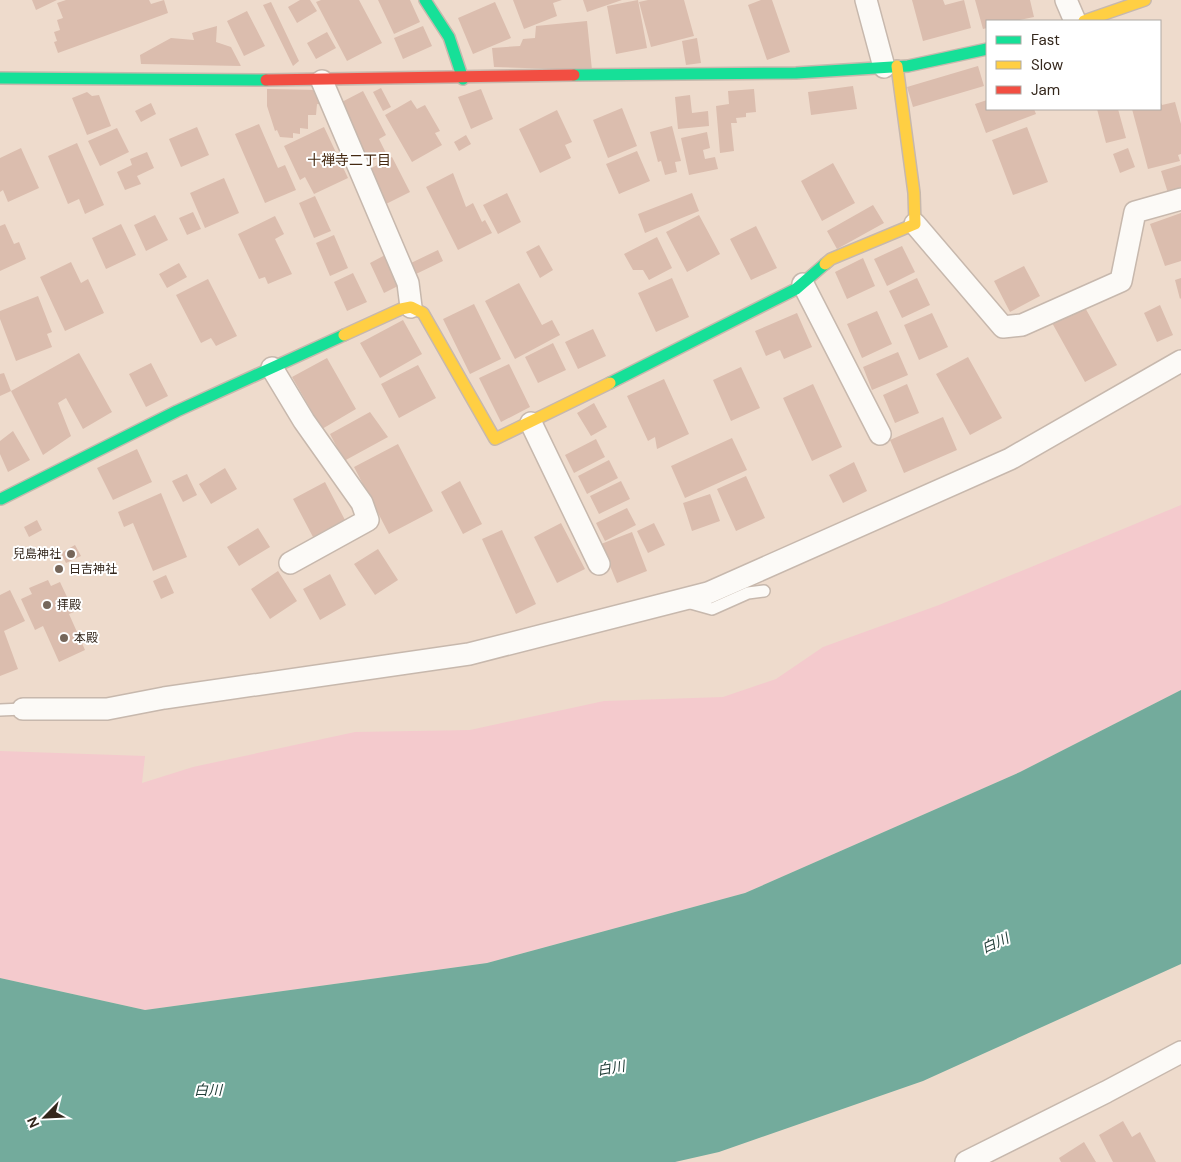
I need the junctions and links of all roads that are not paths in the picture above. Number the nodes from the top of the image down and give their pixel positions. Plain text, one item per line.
1 (425, 0) edge
2 (866, 0) edge
3 (1066, 0) edge
4 (1145, 0) edge
5 (1075, 20) edge
6 (1087, 20) edge
7 (986, 49) edge
8 (890, 67) junction
9 (463, 79) junction
10 (322, 81) junction
11 (4, 83) edge
12 (1181, 199) edge
13 (915, 224) junction
14 (803, 284) junction
15 (411, 307) junction
16 (1181, 361) edge
17 (272, 368) junction
18 (531, 423) junction
19 (880, 434) dead end
20 (0, 498) edge
21 (290, 563) dead end
22 (599, 564) dead end
23 (764, 591) dead end
24 (681, 600) junction
25 (23, 709) joint
26 (0, 710) edge
27 (1181, 1052) edge
28 (966, 1162) edge

1 - 9 street
2 - 8 street
3 - 5 street
4 - 6 street
7 - 8 street
8 - 9 street
8 - 13 street
9 - 10 street
10 - 11 street
10 - 15 street
12 - 13 street
13 - 14 street
14 - 18 street
14 - 19 street
15 - 17 street
15 - 18 street
16 - 24 street
17 - 20 street
17 - 21 street
18 - 22 street
23 - 24 lane
24 - 25 street
25 - 26 lane
27 - 28 street

